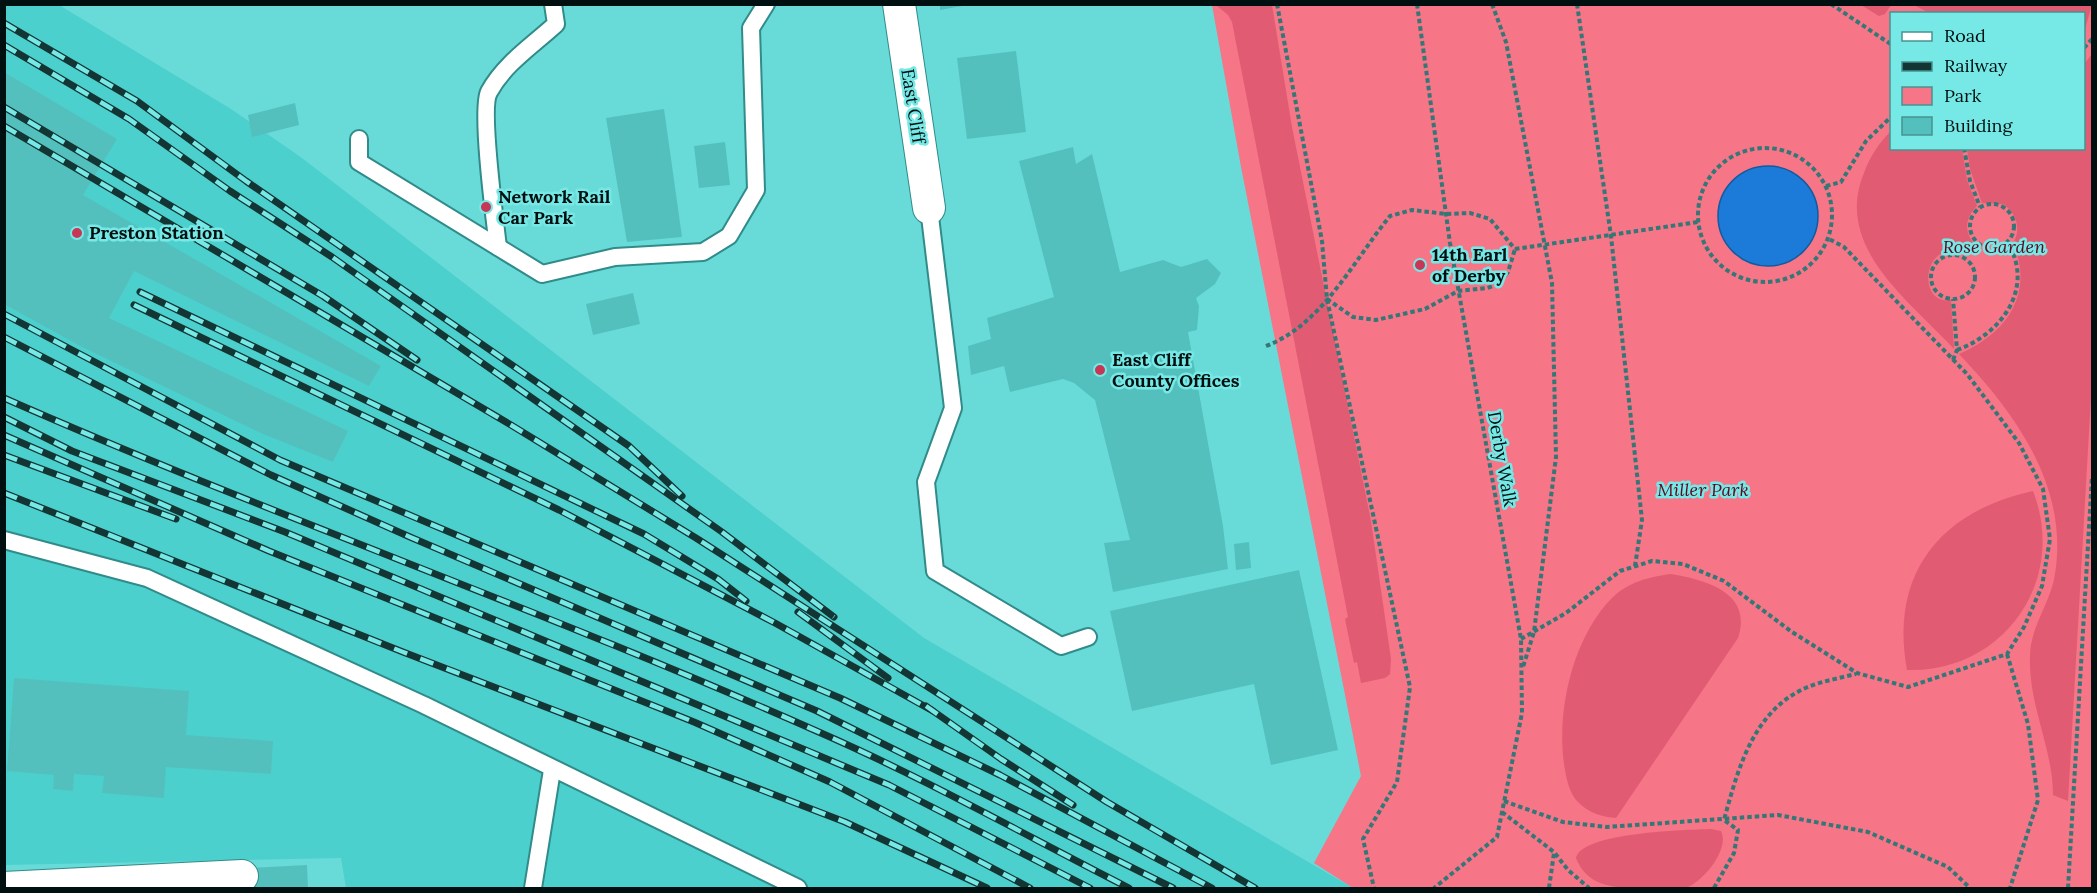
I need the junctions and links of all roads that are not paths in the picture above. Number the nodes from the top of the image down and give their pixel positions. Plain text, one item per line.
1 (553, 4) edge
2 (766, 4) edge
3 (899, 4) edge
4 (359, 139) dead end
5 (929, 207) joint
6 (498, 247) junction
7 (4, 540) edge
8 (1088, 637) dead end
9 (552, 770) junction
10 (242, 876) dead end
11 (190, 884) edge
12 (4, 888) edge
13 (533, 888) edge
14 (798, 888) edge

1 - 6 lane
2 - 6 lane
3 - 5 street, East Cliff
4 - 6 lane
5 - 8 lane
7 - 9 lane
9 - 13 lane
9 - 14 lane
10 - 11 street
11 - 12 street

